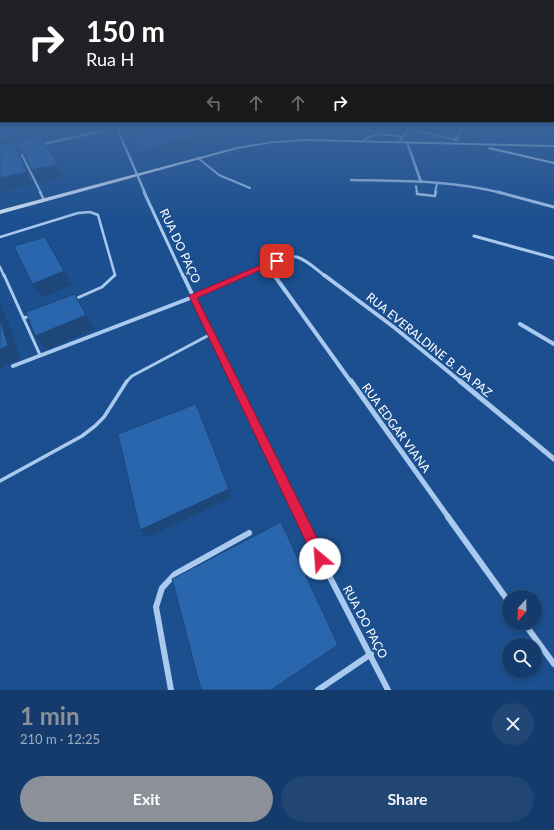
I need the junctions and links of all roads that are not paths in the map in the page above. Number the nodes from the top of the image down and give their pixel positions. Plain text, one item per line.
1 (25, 160) edge
2 (130, 160) edge
3 (189, 160) edge
4 (201, 160) edge
5 (414, 160) edge
6 (542, 160) edge
7 (554, 163) edge
8 (136, 174) junction
9 (351, 180) dead end
10 (421, 182) junction
11 (437, 183) junction
12 (416, 186) dead end
13 (250, 188) dead end
14 (44, 200) junction
15 (554, 207) edge
16 (0, 212) edge
17 (474, 236) dead end
18 (0, 237) edge
19 (554, 258) edge
20 (267, 265) junction
21 (0, 267) edge
22 (193, 296) junction
23 (68, 302) edge
24 (38, 313) edge
25 (23, 318) junction
26 (520, 324) dead end
27 (211, 334) junction
28 (554, 344) edge
29 (40, 355) junction
30 (13, 366) dead end
31 (554, 459) edge
32 (0, 481) edge
33 (249, 533) dead end
34 (502, 592) edge
35 (529, 630) edge
36 (371, 654) junction
37 (554, 664) edge
38 (170, 690) edge
39 (318, 690) edge
40 (388, 690) edge

1 - 14 lane
2 - 8 street, RUA DO PAÇO
3 - 8 main road
4 - 13 lane
5 - 10 street
6 - 7 main road
8 - 14 main road
8 - 22 street, RUA DO PAÇO
9 - 10 street
10 - 11 street
11 - 12 lane
11 - 15 street
14 - 16 main road
17 - 19 street
18 - 23 lane
20 - 22 street
20 - 31 street, RUA EVERALDINE B. DA PAZ
20 - 34 street, RUA EDGAR VIANA
21 - 25 lane
22 - 27 street, RUA DO PAÇO
22 - 29 street
24 - 25 lane
25 - 29 lane
26 - 28 street
27 - 32 lane
27 - 36 street, RUA DO PAÇO
29 - 30 street
33 - 38 street
35 - 37 street
36 - 39 street
36 - 40 street, RUA DO PAÇO

